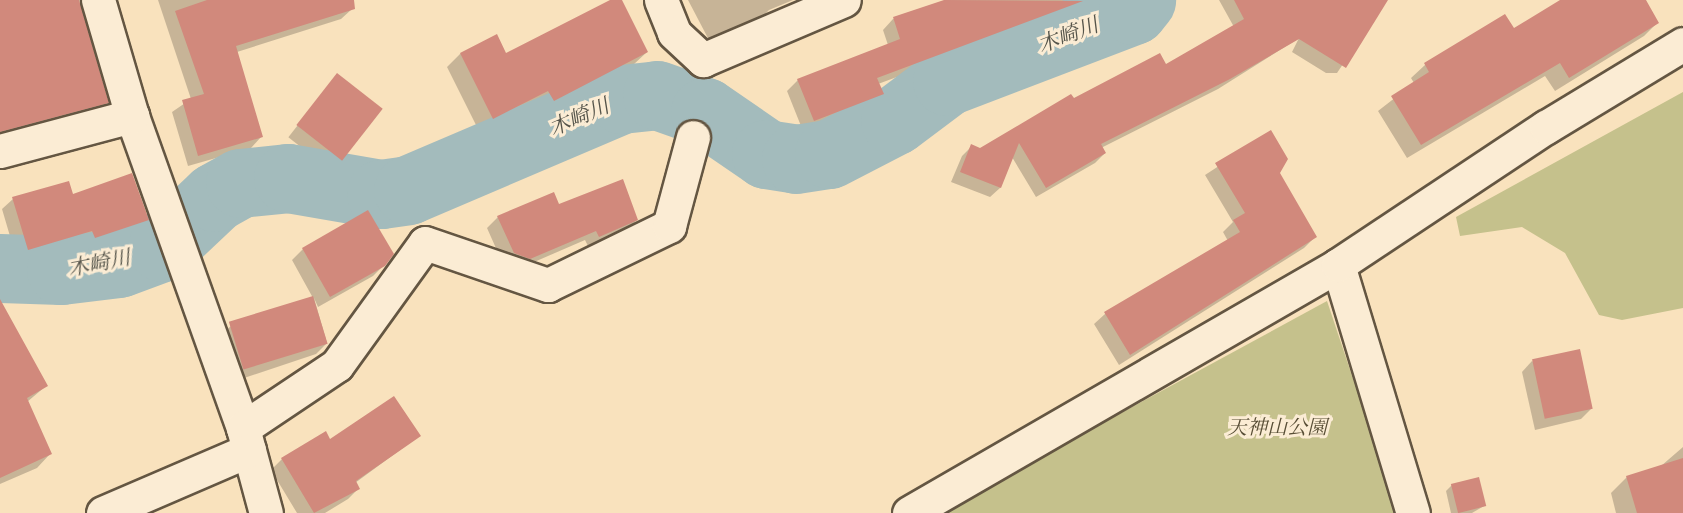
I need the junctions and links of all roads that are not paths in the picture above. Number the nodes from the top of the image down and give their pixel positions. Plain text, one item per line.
1 (98, 0) edge
2 (661, 0) edge
3 (844, 0) edge
4 (1683, 44) edge
5 (132, 116) junction
6 (693, 137) dead end
7 (0, 152) edge
8 (1338, 265) junction
9 (246, 439) junction
10 (103, 513) edge
11 (266, 513) edge
12 (909, 513) edge
13 (1413, 513) edge

1 - 5 street
2 - 3 street
4 - 8 street
5 - 7 street
5 - 9 street
6 - 9 street
8 - 12 street
8 - 13 street
9 - 10 street
9 - 11 street

